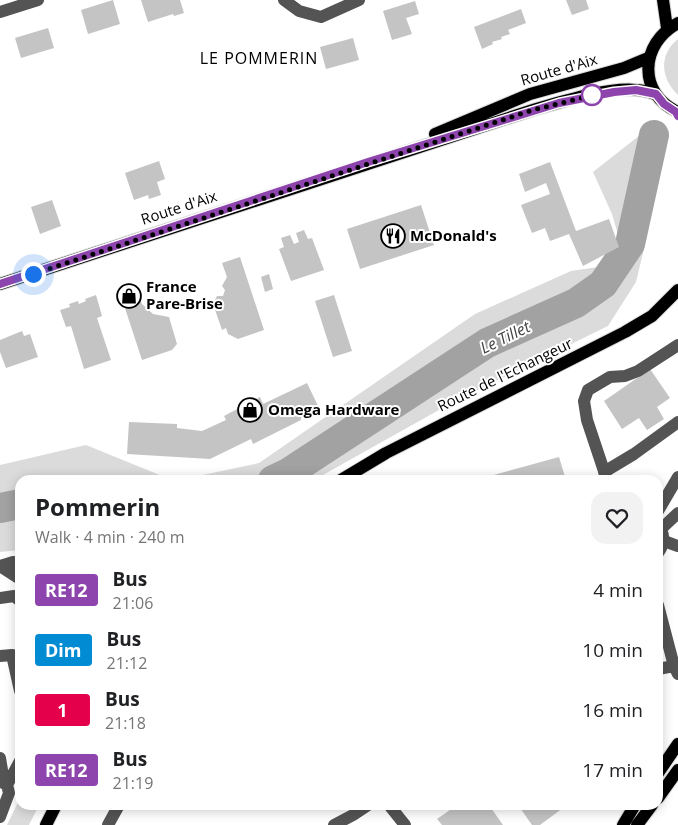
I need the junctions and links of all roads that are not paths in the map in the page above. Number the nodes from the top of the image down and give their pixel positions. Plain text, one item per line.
1 (38, 0) edge
2 (284, 0) edge
3 (359, 0) edge
4 (663, 0) edge
5 (0, 12) edge
6 (673, 26) edge
7 (648, 58) junction
8 (656, 94) junction
9 (677, 113) edge
10 (368, 162) junction
11 (0, 284) edge
12 (678, 290) edge
13 (678, 345) edge
14 (678, 422) edge
15 (349, 475) edge
16 (606, 475) edge
17 (607, 475) edge
18 (678, 477) edge
19 (663, 502) edge
20 (678, 513) edge
21 (663, 530) edge
22 (663, 534) edge
23 (678, 546) edge
24 (15, 563) edge
25 (0, 566) edge
26 (15, 576) edge
27 (15, 597) edge
28 (0, 598) edge
29 (663, 622) edge
30 (0, 656) edge
31 (15, 669) edge
32 (663, 669) edge
33 (677, 670) edge
34 (678, 744) edge
35 (0, 758) edge
36 (663, 766) edge
37 (15, 770) edge
38 (678, 770) edge
39 (15, 781) edge
40 (4, 791) edge
41 (663, 791) edge
42 (54, 810) edge
43 (116, 810) edge
44 (360, 810) edge
45 (393, 810) edge
46 (632, 810) edge
47 (648, 810) edge
48 (0, 817) edge
49 (402, 821) edge
50 (46, 825) edge
51 (108, 825) edge
52 (334, 825) edge
53 (623, 825) edge
54 (637, 825) edge

1 - 5 street
2 - 3 street
4 - 6 main road
6 - 7 main road
7 - 8 main road
7 - 10 main road, Route d'Aix
8 - 9 main road
8 - 10 main road, Route d'Aix
10 - 11 main road, Route d'Aix
12 - 15 main road, Route de l'Echangeur
13 - 16 street
14 - 17 street
18 - 19 street
20 - 21 street
22 - 23 street
24 - 25 street
25 - 26 street
27 - 28 street
29 - 33 street
30 - 31 street
32 - 33 street
34 - 36 main road
35 - 40 street
37 - 40 street
38 - 41 main road
39 - 40 street
40 - 48 street
42 - 50 main road
43 - 51 street
44 - 52 street
45 - 49 street
46 - 53 main road
47 - 54 main road

